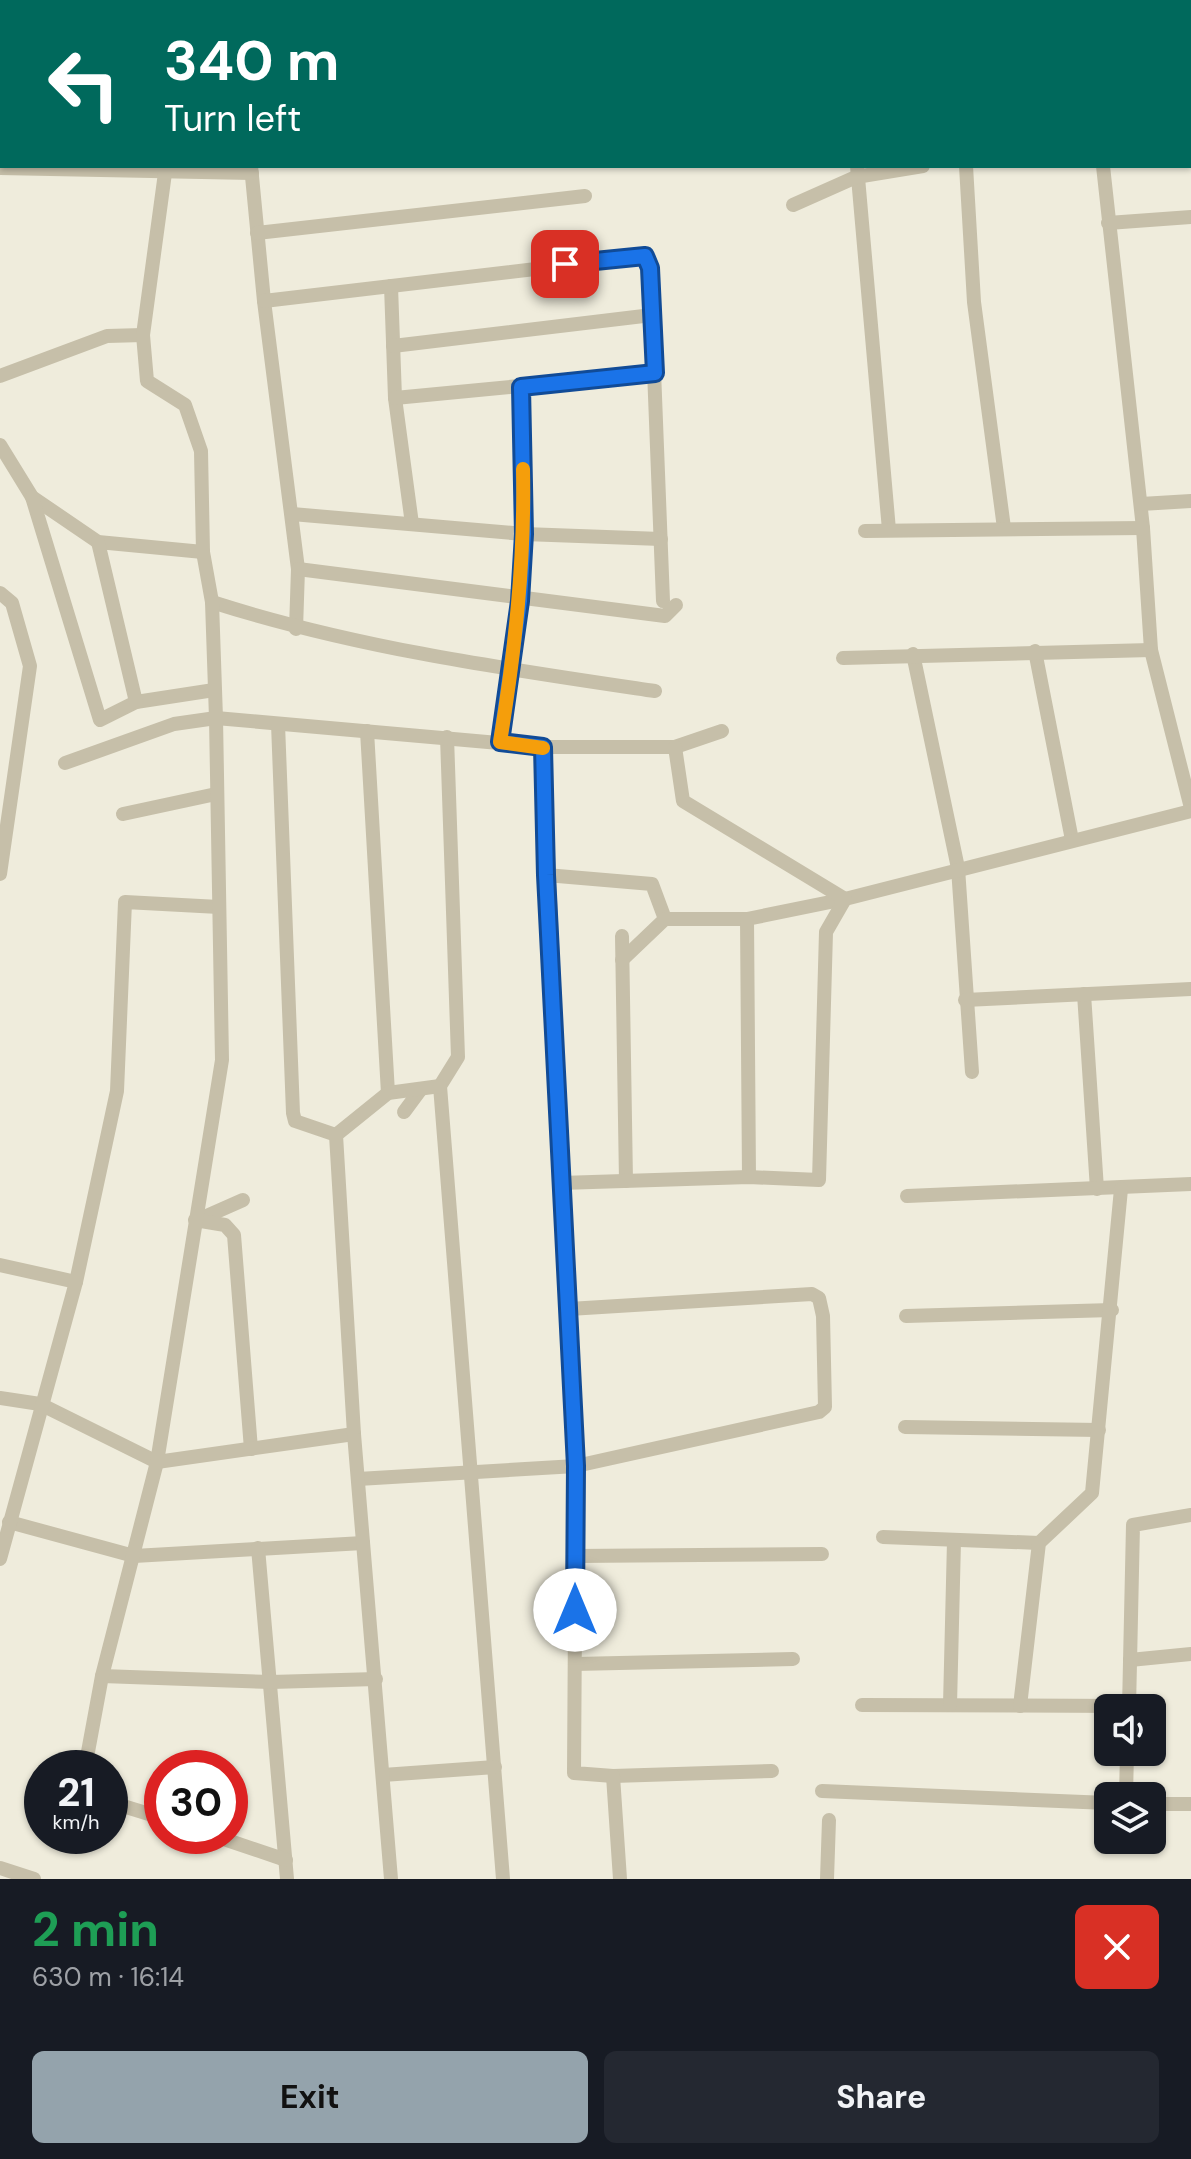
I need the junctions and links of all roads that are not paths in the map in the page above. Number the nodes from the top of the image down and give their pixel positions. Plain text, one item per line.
1 (0, 168) edge
2 (901, 168) edge
3 (966, 168) edge
4 (1103, 168) edge
5 (137, 169) edge
6 (252, 170) edge
7 (857, 172) edge
8 (165, 173) junction
9 (585, 196) dead end
10 (793, 205) dead end
11 (1191, 217) edge
12 (1108, 223) junction
13 (257, 233) junction
14 (391, 286) junction
15 (264, 301) junction
16 (652, 315) junction
17 (143, 335) junction
18 (393, 346) junction
19 (655, 373) junction
20 (0, 376) edge
21 (521, 387) junction
22 (395, 398) junction
23 (0, 445) edge
24 (32, 497) junction
25 (1191, 501) edge
26 (1141, 504) junction
27 (292, 514) junction
28 (412, 524) junction
29 (1004, 528) junction
30 (1143, 528) junction
31 (889, 530) junction
32 (865, 531) dead end
33 (524, 534) junction
34 (661, 539) junction
35 (98, 542) junction
36 (203, 552) junction
37 (298, 569) junction
38 (0, 593) edge
39 (520, 601) junction
40 (212, 602) junction
41 (296, 629) junction
42 (1151, 650) junction
43 (1035, 651) junction
44 (913, 654) junction
45 (843, 658) dead end
46 (512, 670) junction
47 (214, 690) junction
48 (655, 691) dead end
49 (136, 702) junction
50 (216, 718) junction
51 (278, 724) junction
52 (367, 731) junction
53 (722, 731) dead end
54 (447, 737) junction
55 (500, 742) junction
56 (543, 747) junction
57 (675, 747) junction
58 (65, 763) dead end
59 (216, 794) junction
60 (1191, 810) edge
61 (123, 814) dead end
62 (1072, 840) junction
63 (958, 868) junction
64 (0, 874) edge
65 (546, 875) junction
66 (858, 895) junction
67 (219, 907) junction
68 (665, 919) junction
69 (747, 919) junction
70 (622, 936) dead end
71 (622, 960) junction
72 (1191, 989) edge
73 (1084, 994) junction
74 (965, 1000) junction
75 (972, 1072) dead end
76 (440, 1086) junction
77 (421, 1089) junction
78 (388, 1093) junction
79 (404, 1112) dead end
80 (336, 1135) junction
81 (749, 1177) junction
82 (626, 1181) junction
83 (561, 1183) junction
84 (1191, 1184) edge
85 (1097, 1189) junction
86 (1121, 1189) junction
87 (907, 1196) dead end
88 (243, 1200) dead end
89 (195, 1220) junction
90 (0, 1265) edge
91 (76, 1282) junction
92 (569, 1309) junction
93 (1112, 1310) junction
94 (906, 1316) dead end
95 (0, 1398) edge
96 (40, 1404) junction
97 (905, 1427) dead end
98 (1099, 1430) junction
99 (354, 1434) junction
100 (251, 1449) junction
101 (157, 1462) junction
102 (576, 1466) junction
103 (473, 1474) junction
104 (358, 1479) junction
105 (1191, 1515) edge
106 (9, 1522) junction
107 (883, 1537) dead end
108 (954, 1541) junction
109 (2, 1543) edge
110 (363, 1543) junction
111 (1039, 1543) junction
112 (258, 1548) junction
113 (822, 1554) dead end
114 (134, 1556) junction
115 (574, 1556) junction
116 (0, 1559) edge
117 (1191, 1654) edge
118 (793, 1659) dead end
119 (1130, 1660) junction
120 (575, 1664) junction
121 (102, 1676) junction
122 (376, 1679) junction
123 (271, 1682) junction
124 (1129, 1694) edge
125 (862, 1705) dead end
126 (950, 1705) junction
127 (1020, 1706) junction
128 (1094, 1707) edge
129 (88, 1750) edge
130 (495, 1767) junction
131 (772, 1771) dead end
132 (383, 1775) junction
133 (613, 1776) junction
134 (822, 1791) dead end
135 (1094, 1802) edge
136 (1166, 1804) edge
137 (1191, 1804) edge
138 (829, 1820) dead end
139 (248, 1847) edge
140 (286, 1860) junction
141 (0, 1868) edge
142 (34, 1879) edge
143 (287, 1879) edge
144 (391, 1879) edge
145 (503, 1879) edge
146 (620, 1879) edge
147 (827, 1879) edge

1 - 5 street
2 - 7 street
3 - 29 street
4 - 12 street
5 - 8 street
6 - 8 street
6 - 13 street
7 - 10 street
7 - 31 street
8 - 17 street
9 - 13 street
11 - 12 street
12 - 26 street
13 - 15 street
14 - 15 street
14 - 16 street
14 - 18 street
15 - 27 street
16 - 18 street
16 - 19 street
17 - 20 street
17 - 36 street
18 - 22 street
19 - 21 street
19 - 34 street
21 - 22 street
21 - 33 street
22 - 28 street
23 - 24 street
24 - 35 street
24 - 49 street
25 - 26 street
26 - 30 street
27 - 28 street
27 - 37 street
28 - 33 street
29 - 30 street
29 - 31 street
30 - 42 street
31 - 32 street
33 - 34 street
33 - 39 street
34 - 39 street
35 - 36 street
35 - 49 street
36 - 40 street
37 - 39 street
37 - 41 street
38 - 64 street
39 - 46 street
40 - 41 street
40 - 47 street
41 - 46 street
42 - 43 street
42 - 60 street
43 - 44 street
43 - 62 street
44 - 45 street
44 - 63 street
46 - 48 street
46 - 55 street
47 - 49 street
47 - 50 street
50 - 51 street
50 - 58 street
50 - 59 street
51 - 52 street
51 - 80 street
52 - 54 street
52 - 78 street
53 - 57 street
54 - 55 street
54 - 76 street
55 - 56 street
56 - 57 street
56 - 65 street
57 - 66 street
59 - 61 street
59 - 67 street
60 - 62 street
62 - 63 street
63 - 66 street
63 - 74 street
65 - 68 street
65 - 83 street
66 - 69 street
66 - 81 street
67 - 89 street
67 - 91 street
68 - 69 street
68 - 71 street
69 - 81 street
70 - 71 street
71 - 82 street
72 - 73 street
73 - 74 street
73 - 85 street
74 - 75 street
76 - 77 street
76 - 103 street
77 - 78 street
77 - 79 street
78 - 80 street
80 - 99 street
81 - 82 street
82 - 83 street
83 - 92 street
84 - 86 street
85 - 86 street
85 - 87 street
86 - 93 street
88 - 89 street
89 - 100 street
89 - 101 street
90 - 91 street
91 - 96 street
92 - 102 street
92 - 102 street
93 - 94 street
93 - 98 street
95 - 96 street
96 - 101 street
96 - 106 street
97 - 98 street
98 - 111 street
99 - 100 street
99 - 104 street
100 - 101 street
101 - 114 street
102 - 103 street
102 - 115 street
103 - 104 street
103 - 130 street
104 - 110 street
105 - 119 street
106 - 109 street
106 - 114 street
107 - 108 street
108 - 111 street
108 - 126 street
109 - 116 street
110 - 112 street
110 - 122 street
111 - 127 street
112 - 114 street
112 - 123 street
113 - 115 street
114 - 121 street
115 - 120 street
117 - 119 street
118 - 120 street
119 - 124 street
120 - 133 street
121 - 123 street
121 - 129 street
122 - 123 street
122 - 132 street
123 - 140 street
125 - 126 street
126 - 127 street
127 - 128 street
130 - 132 street
130 - 145 street
131 - 133 street
132 - 144 street
133 - 146 street
134 - 135 street
136 - 137 street
138 - 147 street
139 - 140 street
140 - 143 street
141 - 142 street

